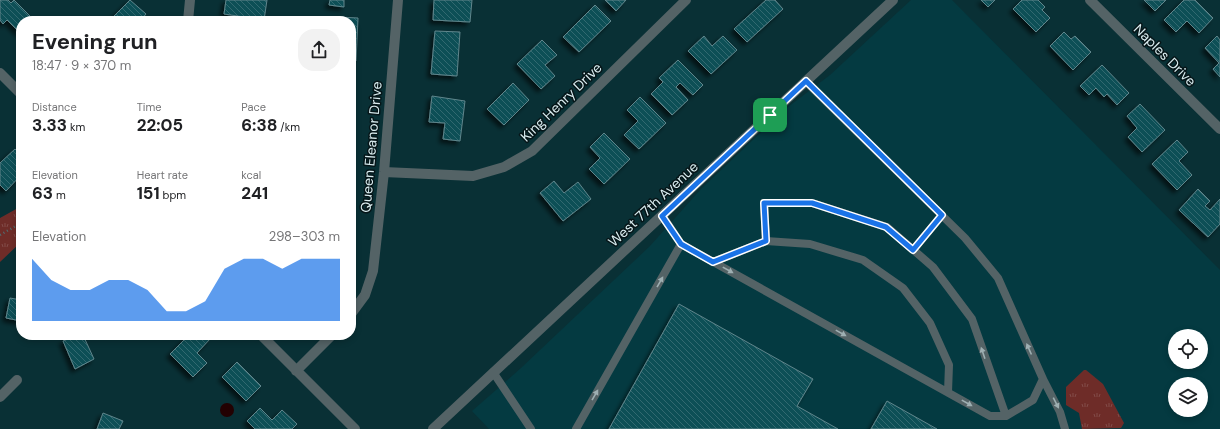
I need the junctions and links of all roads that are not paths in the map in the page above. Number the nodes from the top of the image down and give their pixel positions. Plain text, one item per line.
1 (190, 0) edge
2 (398, 0) edge
3 (686, 0) edge
4 (893, 0) edge
5 (1090, 0) edge
6 (188, 16) edge
7 (0, 73) edge
8 (806, 81) junction
9 (16, 89) edge
10 (1220, 129) edge
11 (384, 172) junction
12 (942, 215) junction
13 (662, 216) junction
14 (766, 241) junction
15 (681, 244) junction
16 (913, 250) junction
17 (713, 262) junction
18 (356, 307) edge
19 (265, 340) edge
20 (327, 340) edge
21 (296, 371) junction
22 (493, 372) junction
23 (1043, 379) junction
24 (17, 380) dead end
25 (948, 392) junction
26 (0, 397) edge
27 (1006, 416) junction
28 (355, 429) edge
29 (433, 429) edge
30 (531, 429) edge
31 (576, 429) edge
32 (1065, 429) edge

1 - 6 street
2 - 11 street, Queen Eleanor Drive
3 - 11 street, King Henry Drive
4 - 8 street, West 77th Avenue
5 - 10 street, Naples Drive
7 - 9 street
8 - 12 lane
8 - 13 street, West 77th Avenue
11 - 18 street, Queen Eleanor Drive
12 - 16 lane
23 -> 12 lane
13 - 15 lane
13 - 22 street, West 77th Avenue
14 - 16 lane
14 - 17 lane
14 - 25 lane
15 - 17 lane
31 -> 15 lane
27 -> 16 lane
17 -> 25 lane
19 - 21 street
20 - 21 street
21 - 28 street
22 - 29 street, West 77th Avenue
22 - 30 lane
23 - 27 lane
23 -> 32 lane
24 - 26 street
25 -> 27 lane

